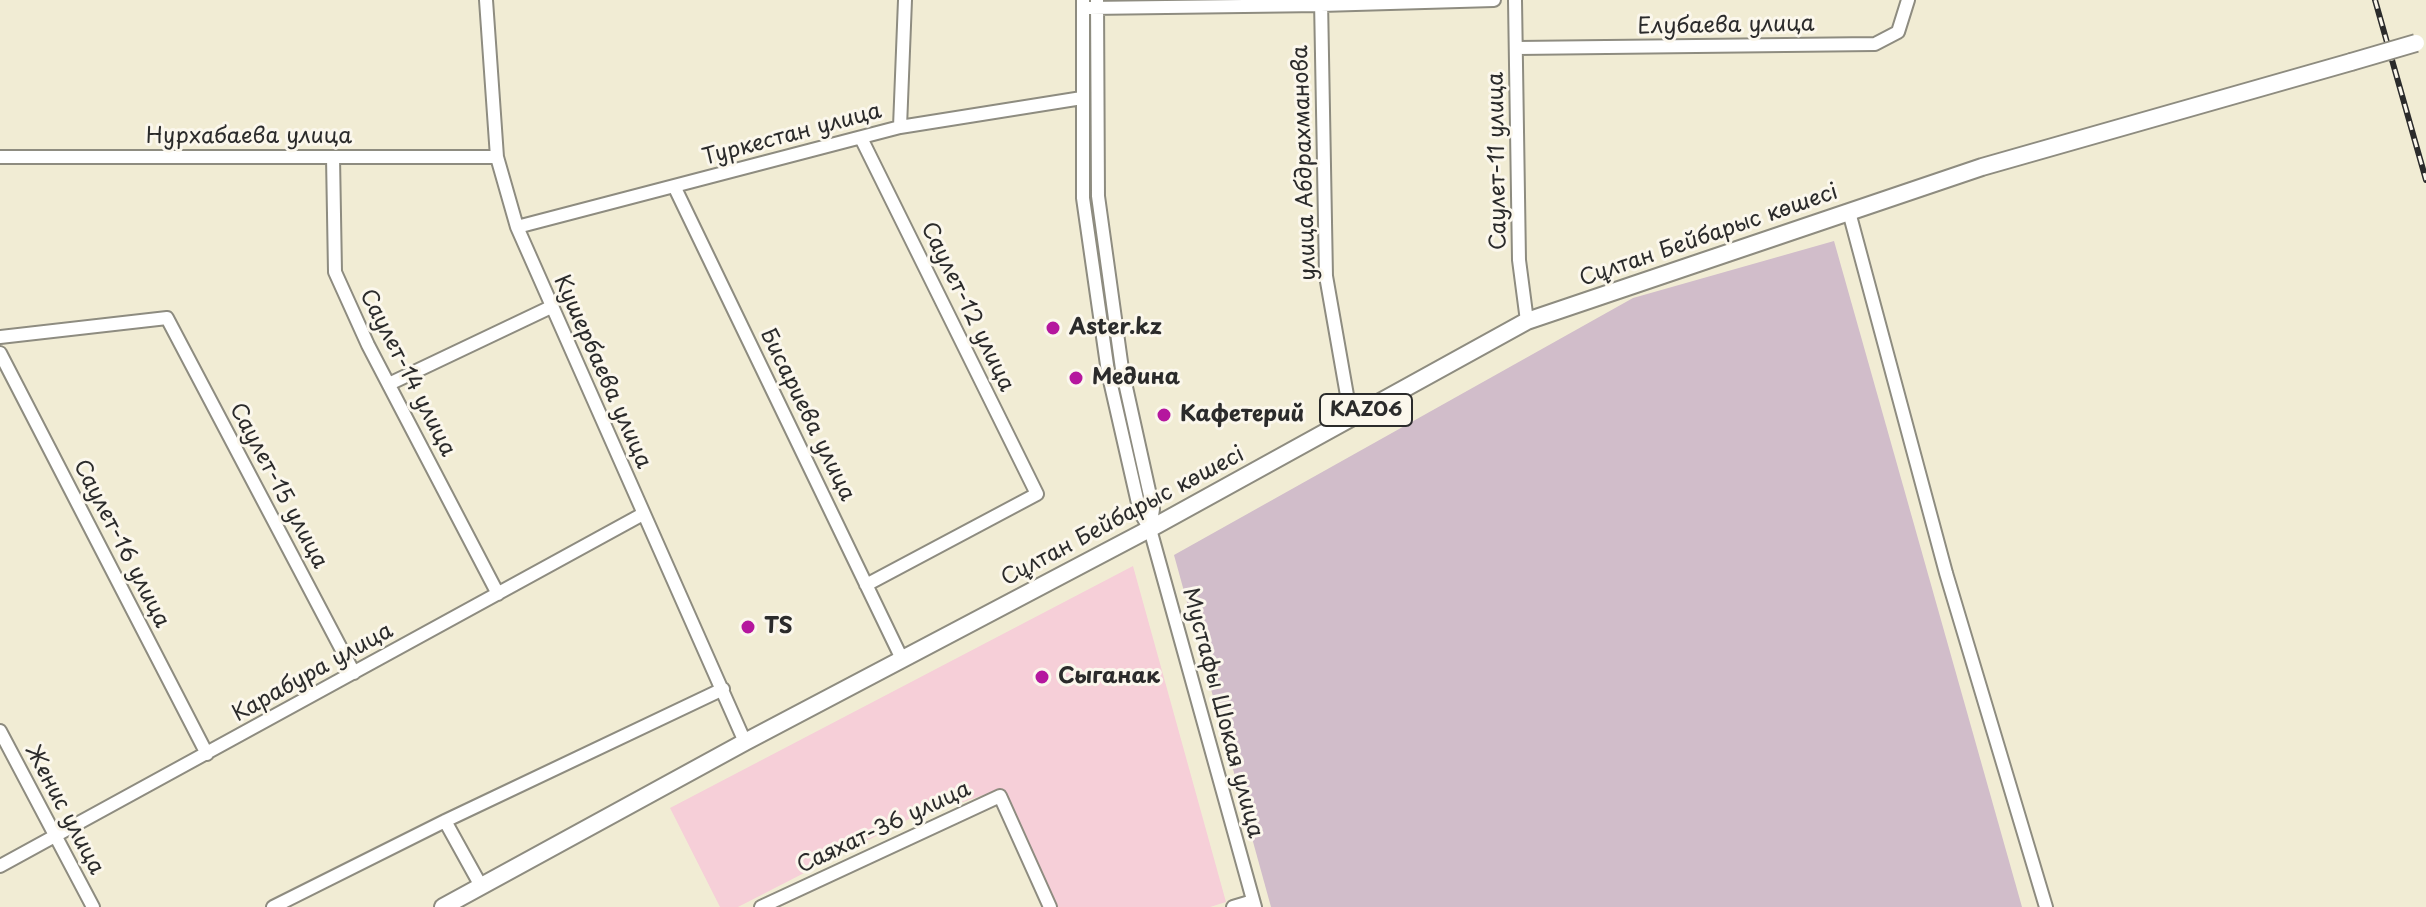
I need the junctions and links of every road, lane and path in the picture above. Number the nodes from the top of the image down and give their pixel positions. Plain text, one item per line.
1 (486, 0) edge
2 (905, 0) edge
3 (1494, 0) edge
4 (1515, 0) edge
5 (1908, 0) edge
6 (1321, 3) edge
7 (1083, 4) edge
8 (1097, 4) edge
9 (2421, 41) edge
10 (1517, 48) junction
11 (1082, 98) junction
12 (900, 127) junction
13 (861, 138) junction
14 (0, 157) edge
15 (333, 157) junction
16 (497, 157) junction
17 (675, 188) junction
18 (1849, 212) junction
19 (517, 227) junction
20 (551, 307) junction
21 (1527, 321) junction
22 (0, 337) edge
23 (0, 353) edge
24 (389, 384) junction
25 (1351, 418) junction
26 (643, 514) junction
27 (1150, 529) junction
28 (866, 585) junction
29 (498, 594) junction
30 (902, 659) junction
31 (354, 673) junction
32 (723, 689) junction
33 (0, 731) edge
34 (745, 742) junction
35 (207, 754) junction
36 (445, 821) junction
37 (55, 838) junction
38 (0, 866) edge
39 (481, 886) junction
40 (1254, 904) edge
41 (93, 907) edge
42 (273, 907) edge
43 (443, 907) edge
44 (761, 907) edge
45 (1050, 907) edge
46 (1233, 907) edge
47 (2046, 907) edge

1 - 16 street, Кушербаева улица
2 - 12 street
3 - 6 street
4 - 10 street, Саулет-11 улица
5 - 10 street, Елубаева улица
6 - 8 street
6 - 25 street, улица Абдрахманова
7 - 8 street
7 - 11 street
8 - 27 street
9 - 18 main road, Сұлтан Бейбарыс көшесі / KAZ06, bridge
10 - 21 street, Саулет-11 улица
11 - 12 street, Туркестан улица
11 - 27 street
12 - 13 street, Туркестан улица
13 - 17 street, Туркестан улица
13 - 28 street, Саулет-12 улица
14 - 15 street, Нурхабаева улица
15 - 16 street, Нурхабаева улица
15 - 24 street, Саулет-14 улица
16 - 19 street, Кушербаева улица
17 - 19 street, Туркестан улица
17 - 28 street, Бисариева улица
18 - 21 main road, Сұлтан Бейбарыс көшесі / KAZ06
18 - 47 street
19 - 20 street, Кушербаева улица
20 - 24 street
20 - 26 street, Кушербаева улица
21 - 25 main road, Сұлтан Бейбарыс көшесі / KAZ06
22 - 31 street, Саулет-15 улица
23 - 35 street, Саулет-16 улица
24 - 29 street, Саулет-14 улица
25 - 27 main road, Сұлтан Бейбарыс көшесі / KAZ06
26 - 29 street, Карабура улица
26 - 32 street, Кушербаева улица
27 - 30 main road, Сұлтан Бейбарыс көшесі / KAZ06
27 - 40 street, Мустафы Шокая улица
28 - 30 street, Бисариева улица
29 - 31 street, Карабура улица
30 - 34 main road, Сұлтан Бейбарыс көшесі / KAZ06
31 - 35 street, Карабура улица
32 - 34 street, Кушербаева улица
32 - 36 street
33 - 37 street, Женис улица
34 - 39 main road, Сұлтан Бейбарыс көшесі / KAZ06
35 - 37 street, Карабура улица
36 - 39 street
36 - 42 street
37 - 38 street, Карабура улица
37 - 41 street, Женис улица
39 - 43 main road, Сұлтан Бейбарыс көшесі / KAZ06
40 - 46 street
44 - 45 street, Саяхат-36 улица

